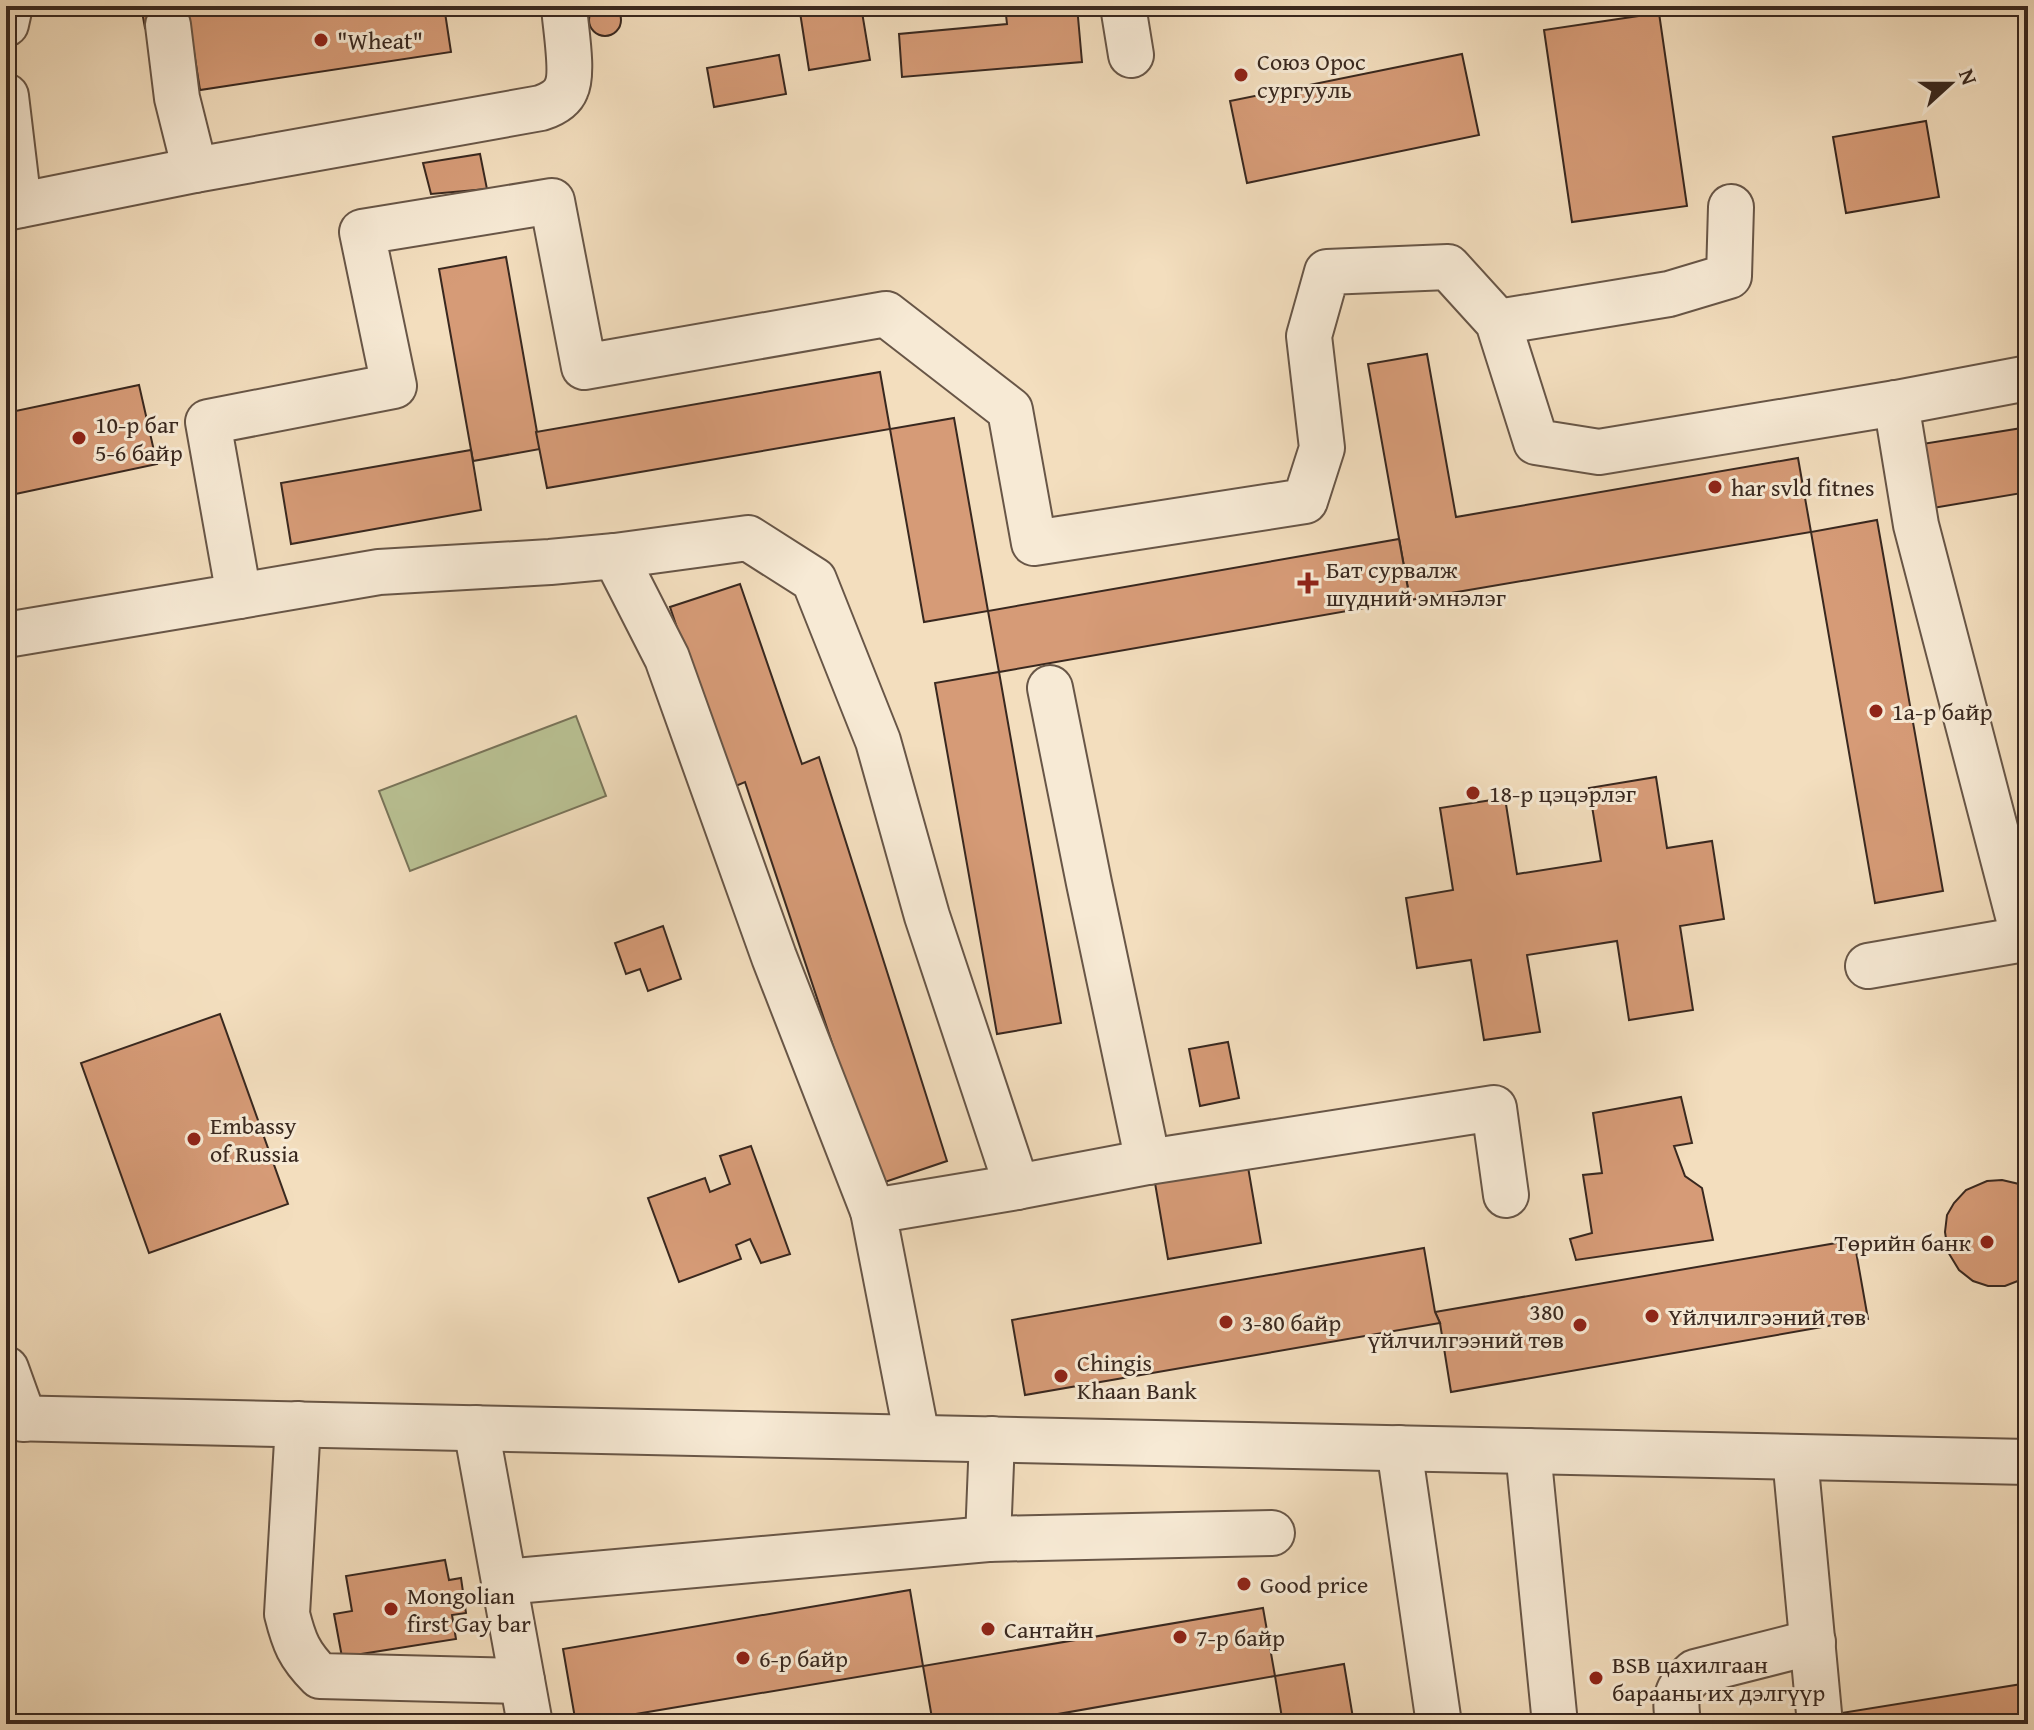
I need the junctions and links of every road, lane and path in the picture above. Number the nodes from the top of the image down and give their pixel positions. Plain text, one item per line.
1 (10, 6) edge
2 (564, 6) edge
3 (1123, 6) edge
4 (6, 24) edge
5 (168, 25) dead end
6 (1131, 55) dead end
7 (6, 96) edge
8 (195, 170) junction
9 (12, 206) edge
10 (1731, 207) dead end
11 (1498, 322) junction
12 (2028, 378) edge
13 (1896, 403) junction
14 (615, 556) junction
15 (239, 596) junction
16 (6, 635) edge
17 (1050, 688) dead end
18 (2026, 940) edge
19 (1868, 966) dead end
20 (1148, 1162) junction
21 (1017, 1187) junction
22 (1506, 1195) dead end
23 (873, 1211) junction
24 (6, 1369) edge
25 (15, 1418) edge
26 (298, 1424) junction
27 (476, 1428) junction
28 (917, 1437) junction
29 (992, 1439) junction
30 (1399, 1448) junction
31 (1528, 1451) junction
32 (1795, 1457) junction
33 (2028, 1462) edge
34 (1272, 1533) dead end
35 (988, 1539) junction
36 (504, 1582) junction
37 (1813, 1642) junction
38 (522, 1681) junction
39 (530, 1724) edge
40 (1439, 1724) edge
41 (1555, 1724) edge
42 (1678, 1724) edge
43 (1820, 1724) edge

1 - 4 street
2 - 8 street
3 - 6 street
5 - 8 street
7 - 9 street
8 - 9 street
10 - 11 street
11 - 13 street
11 - 15 street
12 - 13 street
13 - 18 street
14 - 15 street
14 - 21 street
14 - 23 street
15 - 16 street
17 - 20 street
18 - 19 street
20 - 21 street
20 - 22 street
21 - 23 street
23 - 28 street
24 - 25 street
25 - 26 street
26 - 27 street
26 - 38 street
27 - 28 street
27 - 36 street
28 - 29 street
29 - 30 street
29 - 35 street
30 - 31 street
30 - 40 street
31 - 32 street
31 - 41 street
32 - 33 street
32 - 37 street
34 - 35 street
35 - 36 street
36 - 38 street
37 - 42 street
37 - 43 street
38 - 39 street

